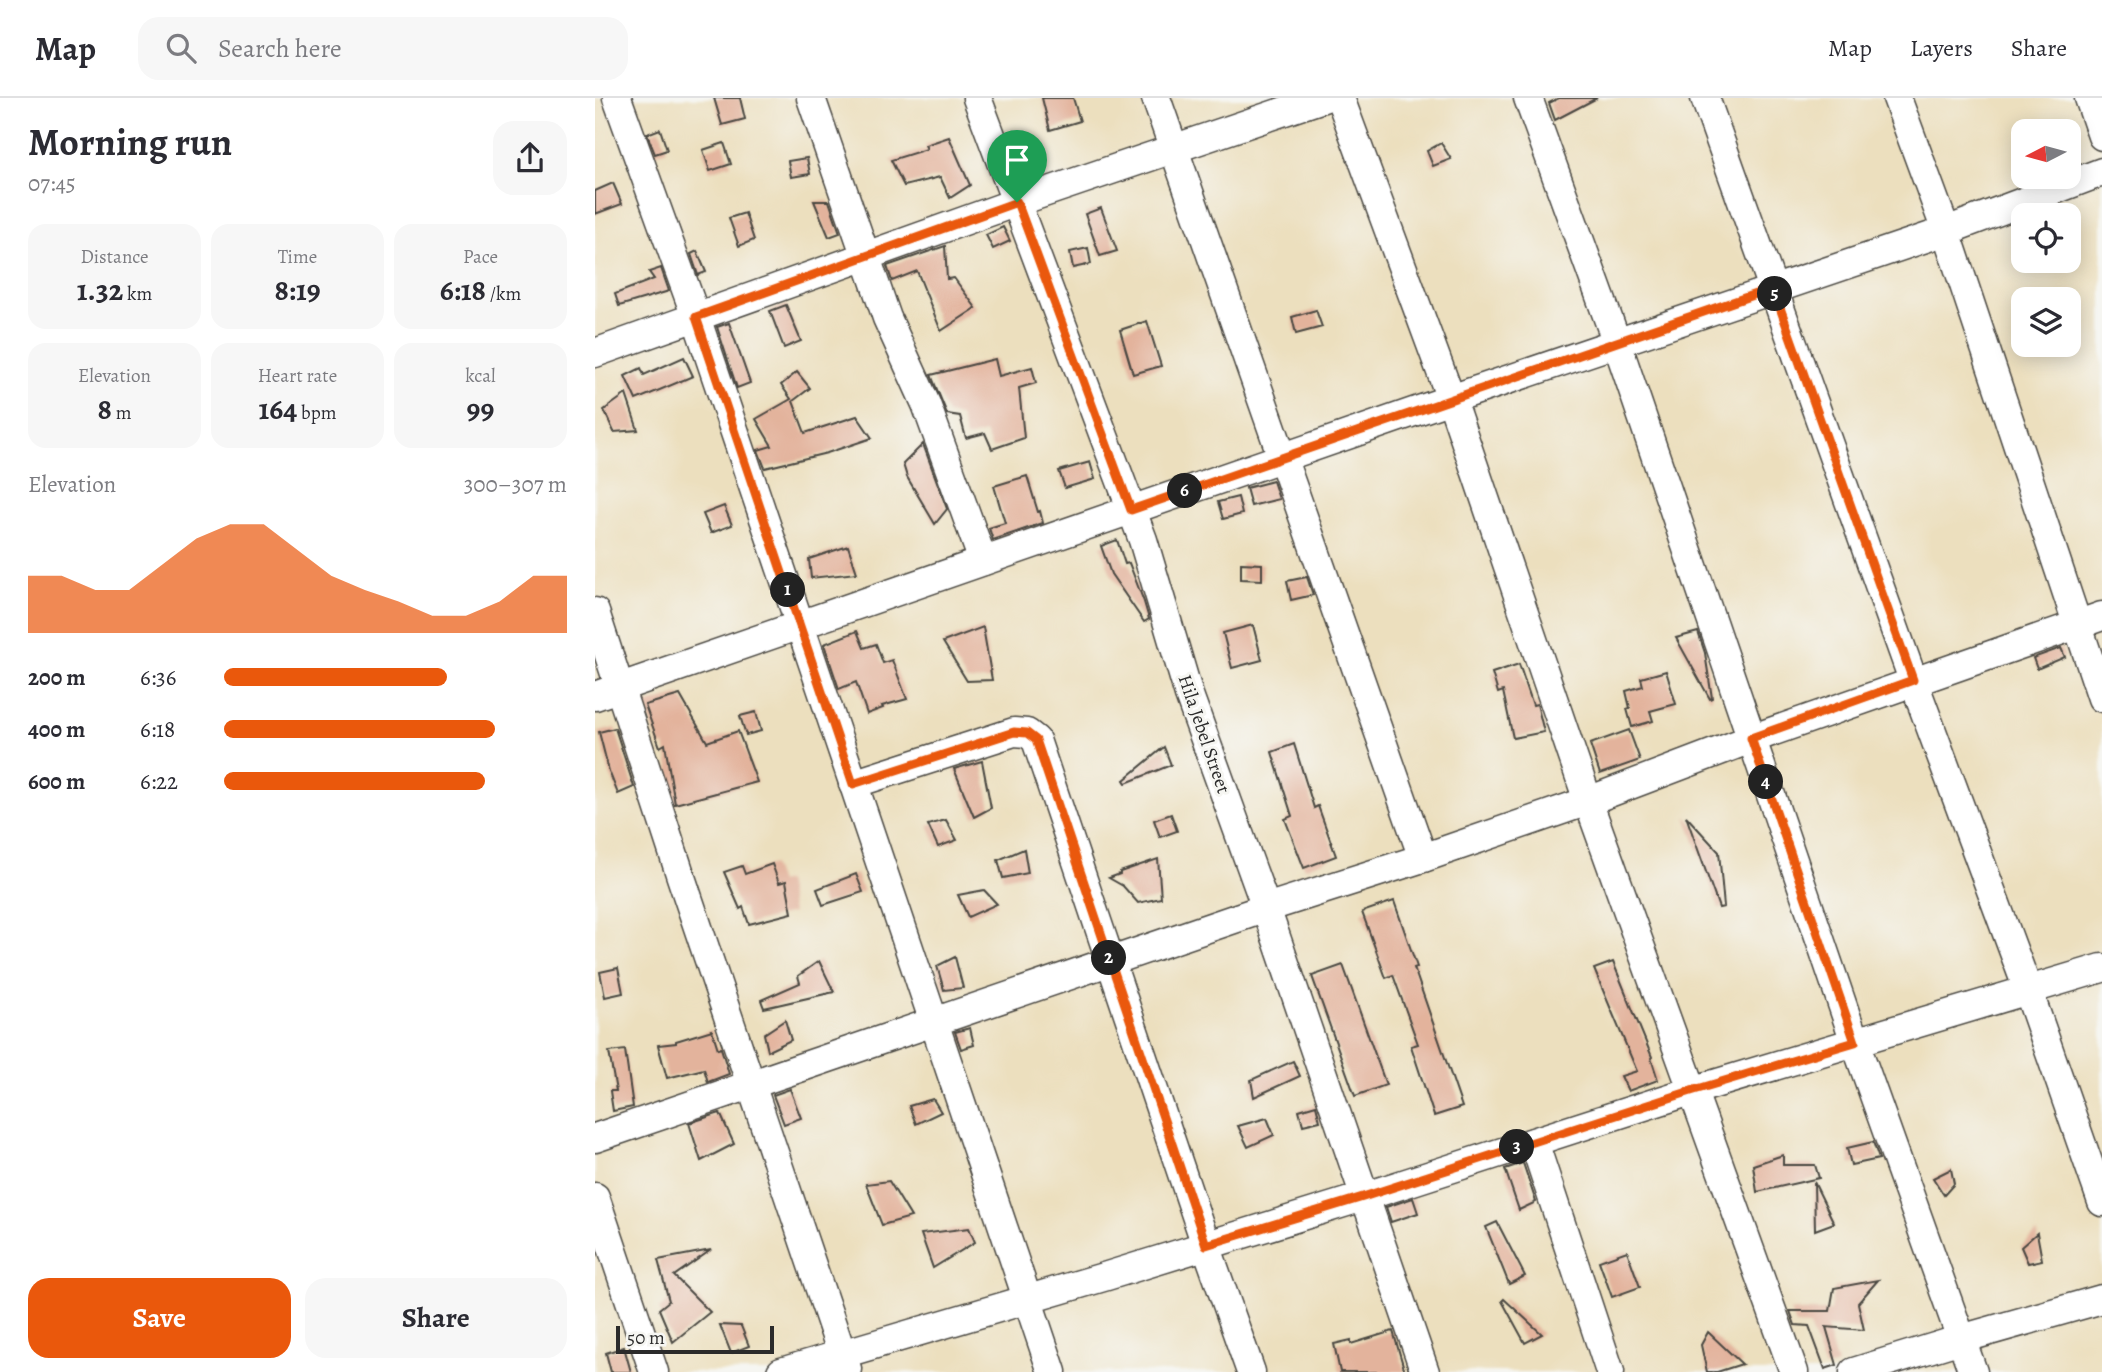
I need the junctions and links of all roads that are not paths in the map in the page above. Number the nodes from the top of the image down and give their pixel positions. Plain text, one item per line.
1 (617, 98) edge
2 (811, 98) edge
3 (977, 98) edge
4 (1156, 98) edge
5 (1323, 98) edge
6 (1340, 98) edge
7 (1528, 98) edge
8 (1705, 98) edge
9 (1897, 98) edge
10 (2089, 98) edge
11 (2102, 136) edge
12 (1174, 148) junction
13 (2102, 172) edge
14 (1017, 202) junction
15 (1946, 231) junction
16 (866, 257) junction
17 (1773, 288) junction
18 (696, 317) junction
19 (1617, 343) junction
20 (595, 353) edge
21 (1451, 399) junction
22 (1283, 457) junction
23 (1131, 510) junction
24 (983, 561) junction
25 (595, 612) edge
26 (2090, 620) edge
27 (800, 625) junction
28 (1913, 680) junction
29 (608, 692) edge
30 (2102, 698) edge
31 (1751, 738) junction
32 (853, 784) junction
33 (1588, 801) junction
34 (1423, 858) junction
35 (1266, 908) junction
36 (1110, 962) junction
37 (2102, 968) edge
38 (2028, 990) junction
39 (934, 1024) junction
40 (1855, 1042) junction
41 (753, 1085) junction
42 (1691, 1091) junction
43 (595, 1138) edge
44 (1534, 1142) junction
45 (595, 1197) edge
46 (1363, 1197) junction
47 (2102, 1202) edge
48 (1206, 1245) junction
49 (1027, 1299) junction
50 (2102, 1299) edge
51 (1961, 1339) junction
52 (845, 1363) edge
53 (654, 1372) edge
54 (781, 1372) edge
55 (1052, 1372) edge
56 (1251, 1372) edge
57 (1425, 1372) edge
58 (1610, 1372) edge
59 (1794, 1372) edge
60 (1854, 1372) edge
61 (1973, 1372) edge

1 - 18 street
2 - 16 street
3 - 14 street, Hila Jebel Street
4 - 12 street
5 - 12 street
6 - 21 street
7 - 19 street
8 - 17 street
9 - 15 street
10 - 11 street
12 - 14 street
12 - 22 street
13 - 15 street
14 - 16 street
14 - 23 street, Hila Jebel Street
15 - 17 street
15 - 26 street
16 - 18 street
16 - 24 street
17 - 19 street
17 - 28 street
18 - 20 street
18 - 27 street
19 - 21 street
19 - 31 street
21 - 22 street
21 - 33 street
22 - 23 street
22 - 34 street
23 - 24 street
23 - 35 street, Hila Jebel Street
24 - 27 street
25 - 29 street
26 - 28 street
26 - 30 street
27 - 29 street
27 - 32 street
28 - 31 street
28 - 38 street
29 - 41 street
31 - 33 street
31 - 40 street
32 - 36 street
32 - 39 street
33 - 34 street
33 - 42 street
34 - 35 street
35 - 36 street
35 - 46 street, Hila Jebel Street
36 - 39 street
36 - 48 street
37 - 38 street
38 - 40 street
38 - 47 street
39 - 41 street
39 - 49 street
40 - 42 street
40 - 51 street
41 - 43 street
41 - 52 street
42 - 44 street
42 - 59 street
44 - 46 street
44 - 58 street
45 - 53 street
46 - 48 street
46 - 57 street, Hila Jebel Street
48 - 49 street
48 - 56 street
49 - 52 street
49 - 55 street
50 - 51 street
51 - 60 street
51 - 61 street
52 - 54 street

